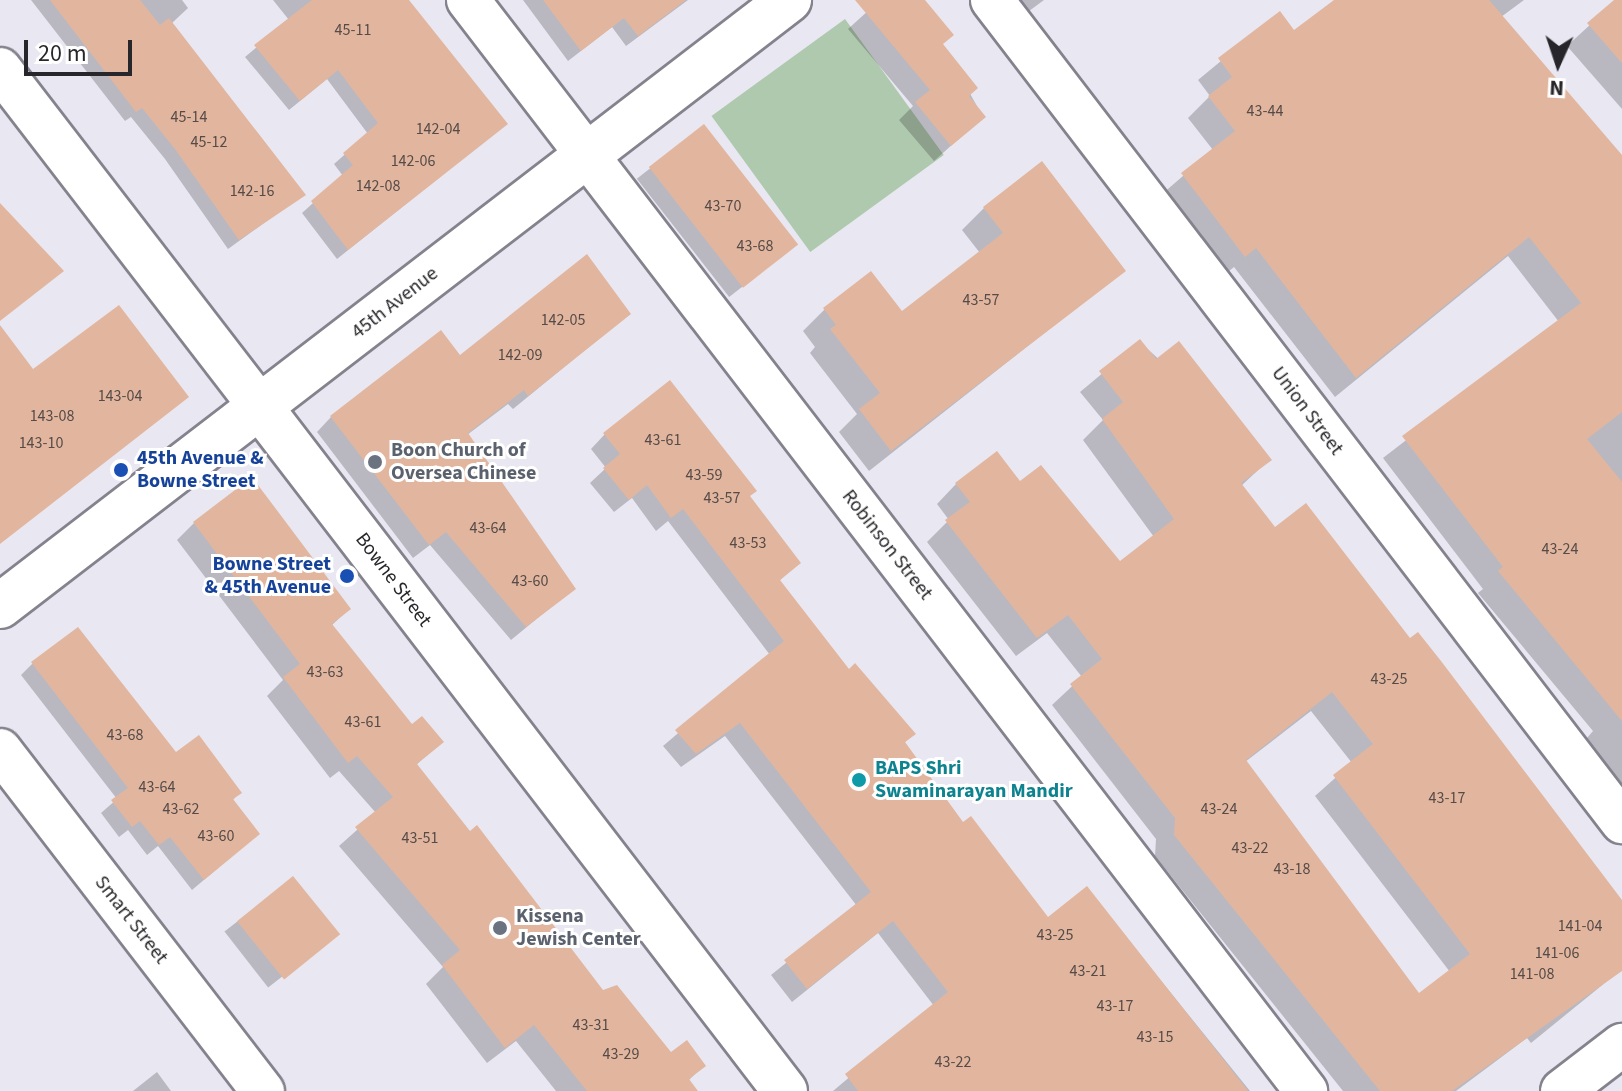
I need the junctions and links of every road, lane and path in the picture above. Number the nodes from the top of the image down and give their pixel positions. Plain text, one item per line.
1 (468, 0) edge
2 (789, 0) edge
3 (992, 0) edge
4 (0, 69) edge
5 (588, 155) junction
6 (260, 407) junction
7 (0, 606) edge
8 (0, 750) edge
9 (1622, 822) edge
10 (1622, 1045) edge
11 (263, 1091) edge
12 (785, 1091) edge
13 (1306, 1091) edge
14 (1562, 1091) edge

1 - 5 street, Robinson Street
2 - 5 street, 45th Avenue
3 - 9 street, Union Street
4 - 6 street, Bowne Street
5 - 6 street, 45th Avenue
5 - 13 street, Robinson Street
6 - 7 street, 45th Avenue
6 - 12 street, Bowne Street
8 - 11 street, Smart Street
10 - 14 street

